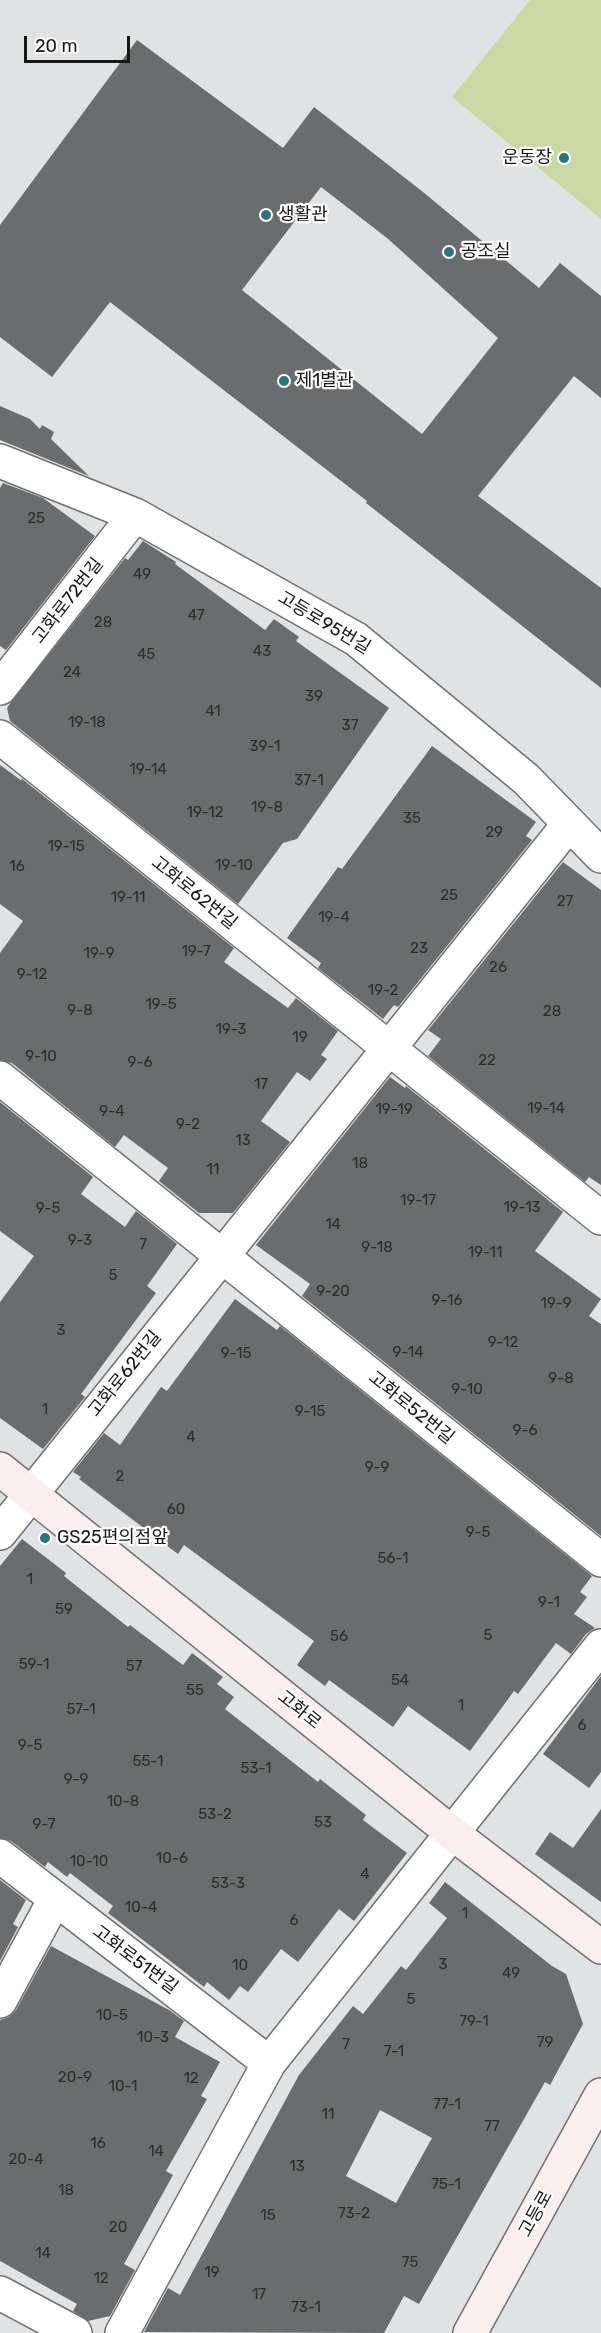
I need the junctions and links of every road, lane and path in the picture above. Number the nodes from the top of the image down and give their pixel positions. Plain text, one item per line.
1 (0, 461) edge
2 (135, 514) junction
3 (0, 688) edge
4 (0, 737) edge
5 (569, 824) junction
6 (601, 856) edge
7 (387, 1049) junction
8 (0, 1078) edge
9 (601, 1218) edge
10 (221, 1255) junction
11 (0, 1469) edge
12 (30, 1493) junction
13 (0, 1533) edge
14 (601, 1560) edge
15 (601, 1646) edge
16 (452, 1833) junction
17 (0, 1856) edge
18 (55, 1899) junction
19 (601, 1947) edge
20 (0, 2001) edge
21 (269, 2063) junction
22 (601, 2095) edge
23 (0, 2293) edge
24 (75, 2333) edge
25 (122, 2333) edge
26 (470, 2333) edge

1 - 2 street, 고등로95번길
2 - 3 street, 고화로72번길
2 - 5 street, 고등로95번길
4 - 7 street, 고화로62번길
5 - 6 street, 고등로95번길
5 - 7 street, 고화로62번길
7 - 9 street
7 - 10 street, 고화로62번길
8 - 10 street
10 - 12 street, 고화로62번길
10 - 14 street, 고화로52번길
11 - 12 street, 고화로
12 - 13 street, 고화로62번길
12 - 16 street, 고화로
15 - 16 street
16 - 19 street, 고화로
16 - 21 street
17 - 18 street, 고화로51번길
18 - 20 street
18 - 21 street, 고화로51번길
21 - 25 street
22 - 26 street, 고등로
23 - 24 street

